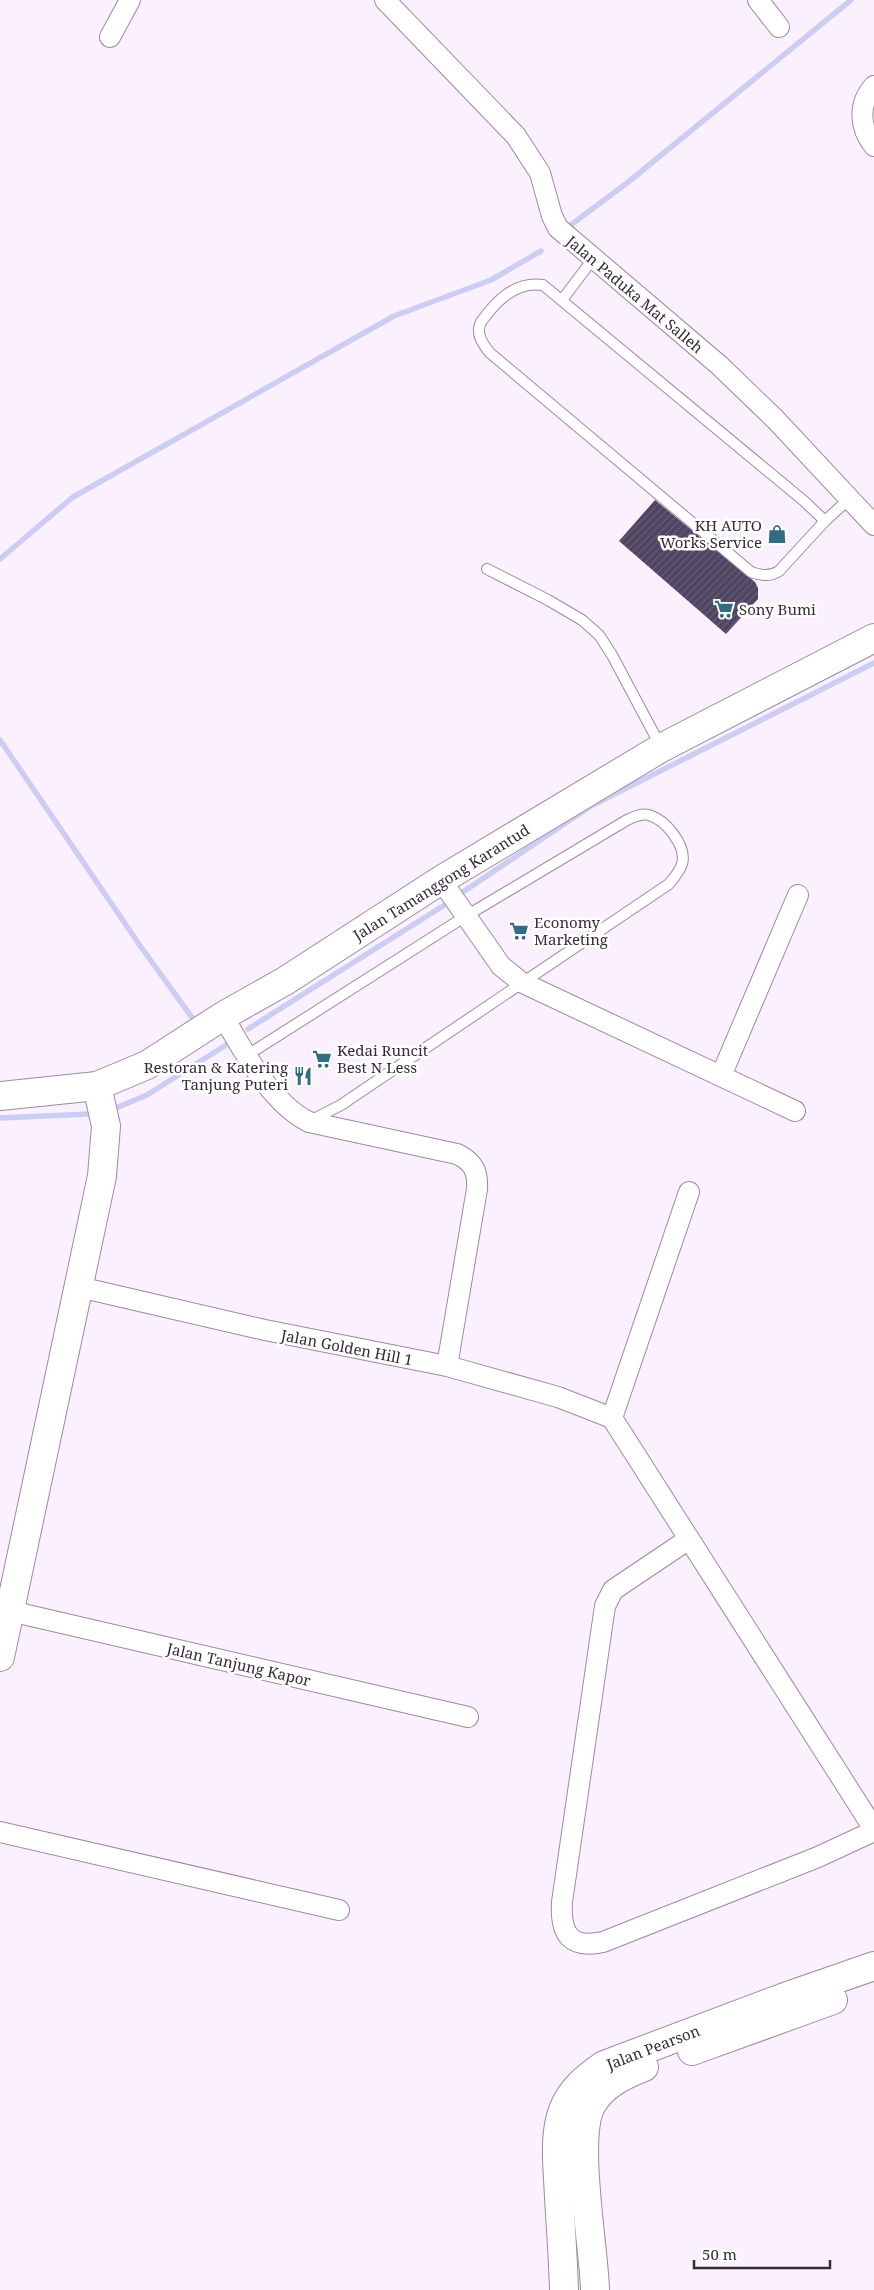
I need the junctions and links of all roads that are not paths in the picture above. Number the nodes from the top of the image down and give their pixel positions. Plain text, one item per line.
1 (130, 0) edge
2 (384, 0) edge
3 (758, 0) edge
4 (779, 27) dead end
5 (110, 37) dead end
6 (874, 86) edge
7 (874, 146) edge
8 (593, 259) junction
9 (562, 300) junction
10 (850, 498) junction
11 (825, 521) junction
12 (874, 525) edge
13 (487, 569) dead end
14 (874, 638) edge
15 (661, 748) junction
16 (441, 880) junction
17 (798, 895) dead end
18 (466, 916) junction
19 (521, 982) junction
20 (223, 1016) junction
21 (246, 1056) junction
22 (721, 1076) junction
23 (97, 1086) junction
24 (0, 1096) edge
25 (794, 1111) dead end
26 (309, 1122) junction
27 (689, 1192) dead end
28 (79, 1287) junction
29 (446, 1366) junction
30 (612, 1418) junction
31 (689, 1539) junction
32 (10, 1611) junction
33 (0, 1657) edge
34 (468, 1717) dead end
35 (874, 1830) edge
36 (0, 1832) edge
37 (339, 1910) dead end
38 (874, 1966) edge
39 (874, 1984) edge
40 (564, 2290) edge
41 (595, 2290) edge

1 - 5 street
2 - 8 street, Jalan Paduka Mat Salleh
3 - 4 street
6 - 7 street
8 - 9 lane
8 - 10 street, Jalan Paduka Mat Salleh
9 - 11 lane
9 - 11 lane
10 - 11 lane
10 - 12 street, Jalan Paduka Mat Salleh
13 - 15 lane
14 - 15 main road, Jalan Tamanggong Karantud
15 - 16 main road, Jalan Tamanggong Karantud
16 - 18 street
16 - 20 main road, Jalan Tamanggong Karantud
17 - 22 street
18 - 19 street
18 - 19 lane
18 - 21 lane
19 - 22 street
19 - 26 lane
20 - 21 street
20 - 23 main road, Jalan Tamanggong Karantud
21 - 26 street
22 - 25 street
23 - 24 main road, Jalan Tamanggong Karantud
23 - 28 main road
26 - 29 street
27 - 30 street
28 - 29 street, Jalan Golden Hill 1
28 - 32 main road
29 - 30 street, Jalan Golden Hill 1
30 - 31 street
31 - 35 street
31 - 35 street
32 - 33 main road
32 - 34 street, Jalan Tanjung Kapor
36 - 37 street
38 - 40 main road, Jalan Pearson
39 - 41 main road, Jalan Pearson

